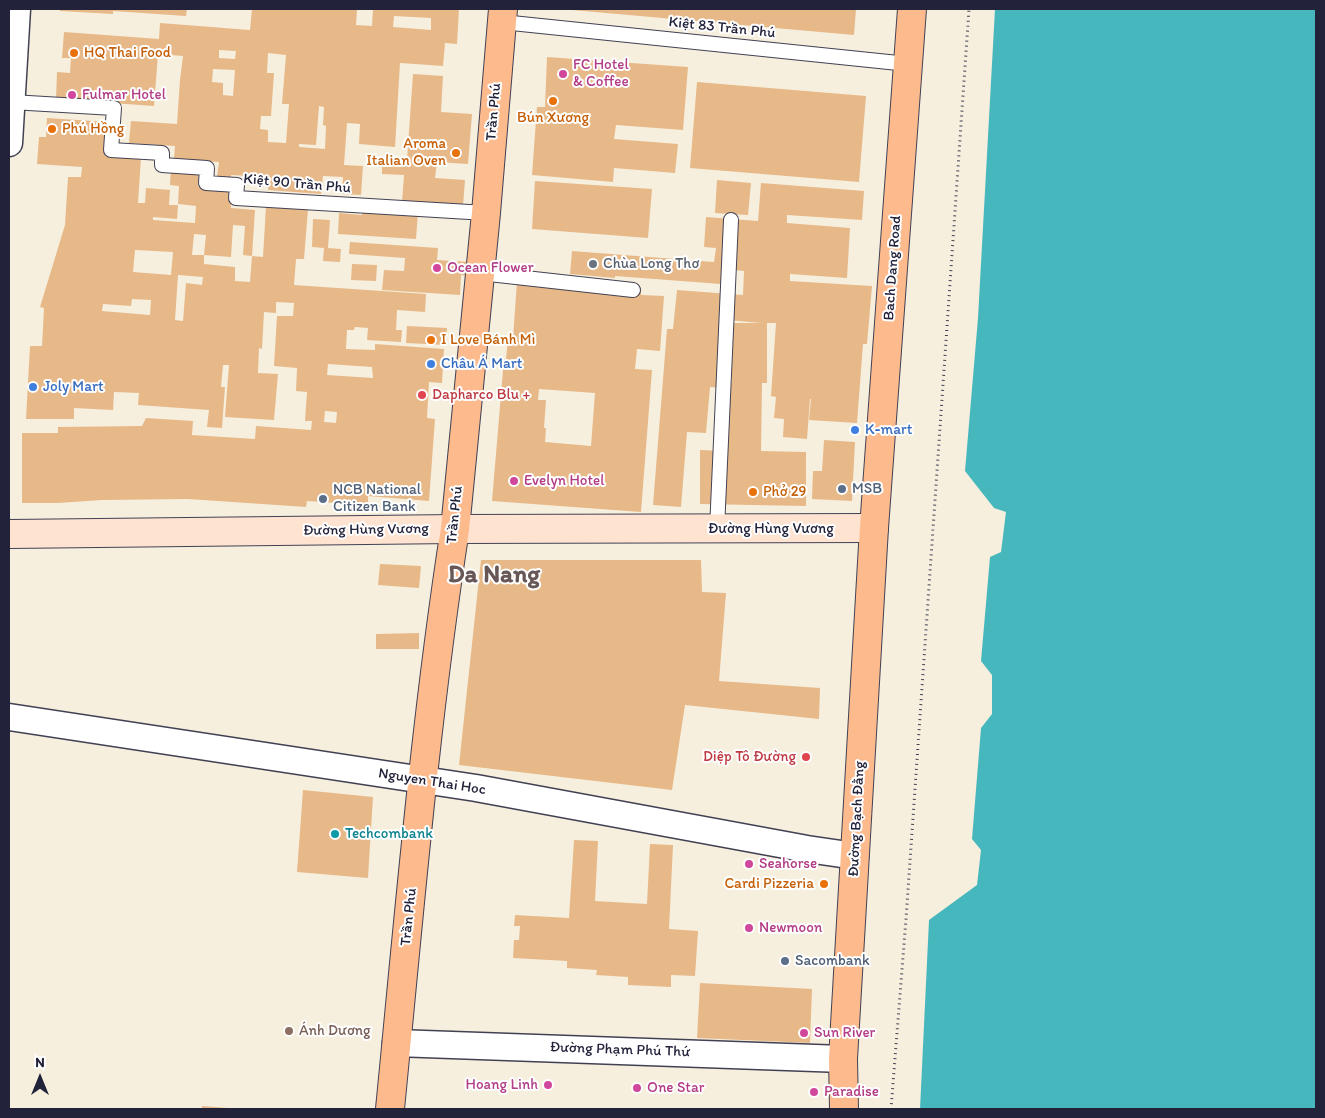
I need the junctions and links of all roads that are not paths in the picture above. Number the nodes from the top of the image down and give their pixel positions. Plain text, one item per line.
1 (17, 9) edge
2 (912, 9) edge
3 (503, 15) edge
4 (908, 64) junction
5 (11, 102) junction
6 (9, 143) edge
7 (486, 212) junction
8 (731, 220) dead end
9 (480, 273) junction
10 (633, 290) dead end
11 (874, 528) junction
12 (717, 529) junction
13 (454, 530) junction
14 (9, 534) edge
15 (9, 717) edge
16 (422, 780) junction
17 (855, 856) junction
18 (396, 1043) junction
19 (844, 1059) junction
20 (390, 1109) edge
21 (844, 1109) edge

1 - 5 street
2 - 4 main road, Bach Dang Road
3 - 4 lane, Kiệt 83 Trần Phú
3 - 7 main road, Trần Phú
4 - 11 main road, Bach Dang Road
5 - 6 street
5 - 7 lane, Kiệt 90 Trần Phú
7 - 9 main road, Trần Phú
8 - 12 lane
9 - 10 lane
9 - 13 main road, Trần Phú
11 - 12 street, Đường Hùng Vương
11 - 17 main road, Đường Bạch Đằng
12 - 13 street, Đường Hùng Vương
13 - 14 street, Đường Hùng Vương
13 - 16 main road, Trần Phú
15 - 16 street, Nguyen Thai Hoc
16 - 17 street, Nguyen Thai Hoc
16 - 18 main road, Trần Phú
17 - 19 main road, Đường Bạch Đằng
18 - 19 street, Đường Phạm Phú Thứ
18 - 20 main road, Trần Phú
19 - 21 main road, Đường Bạch Đằng

